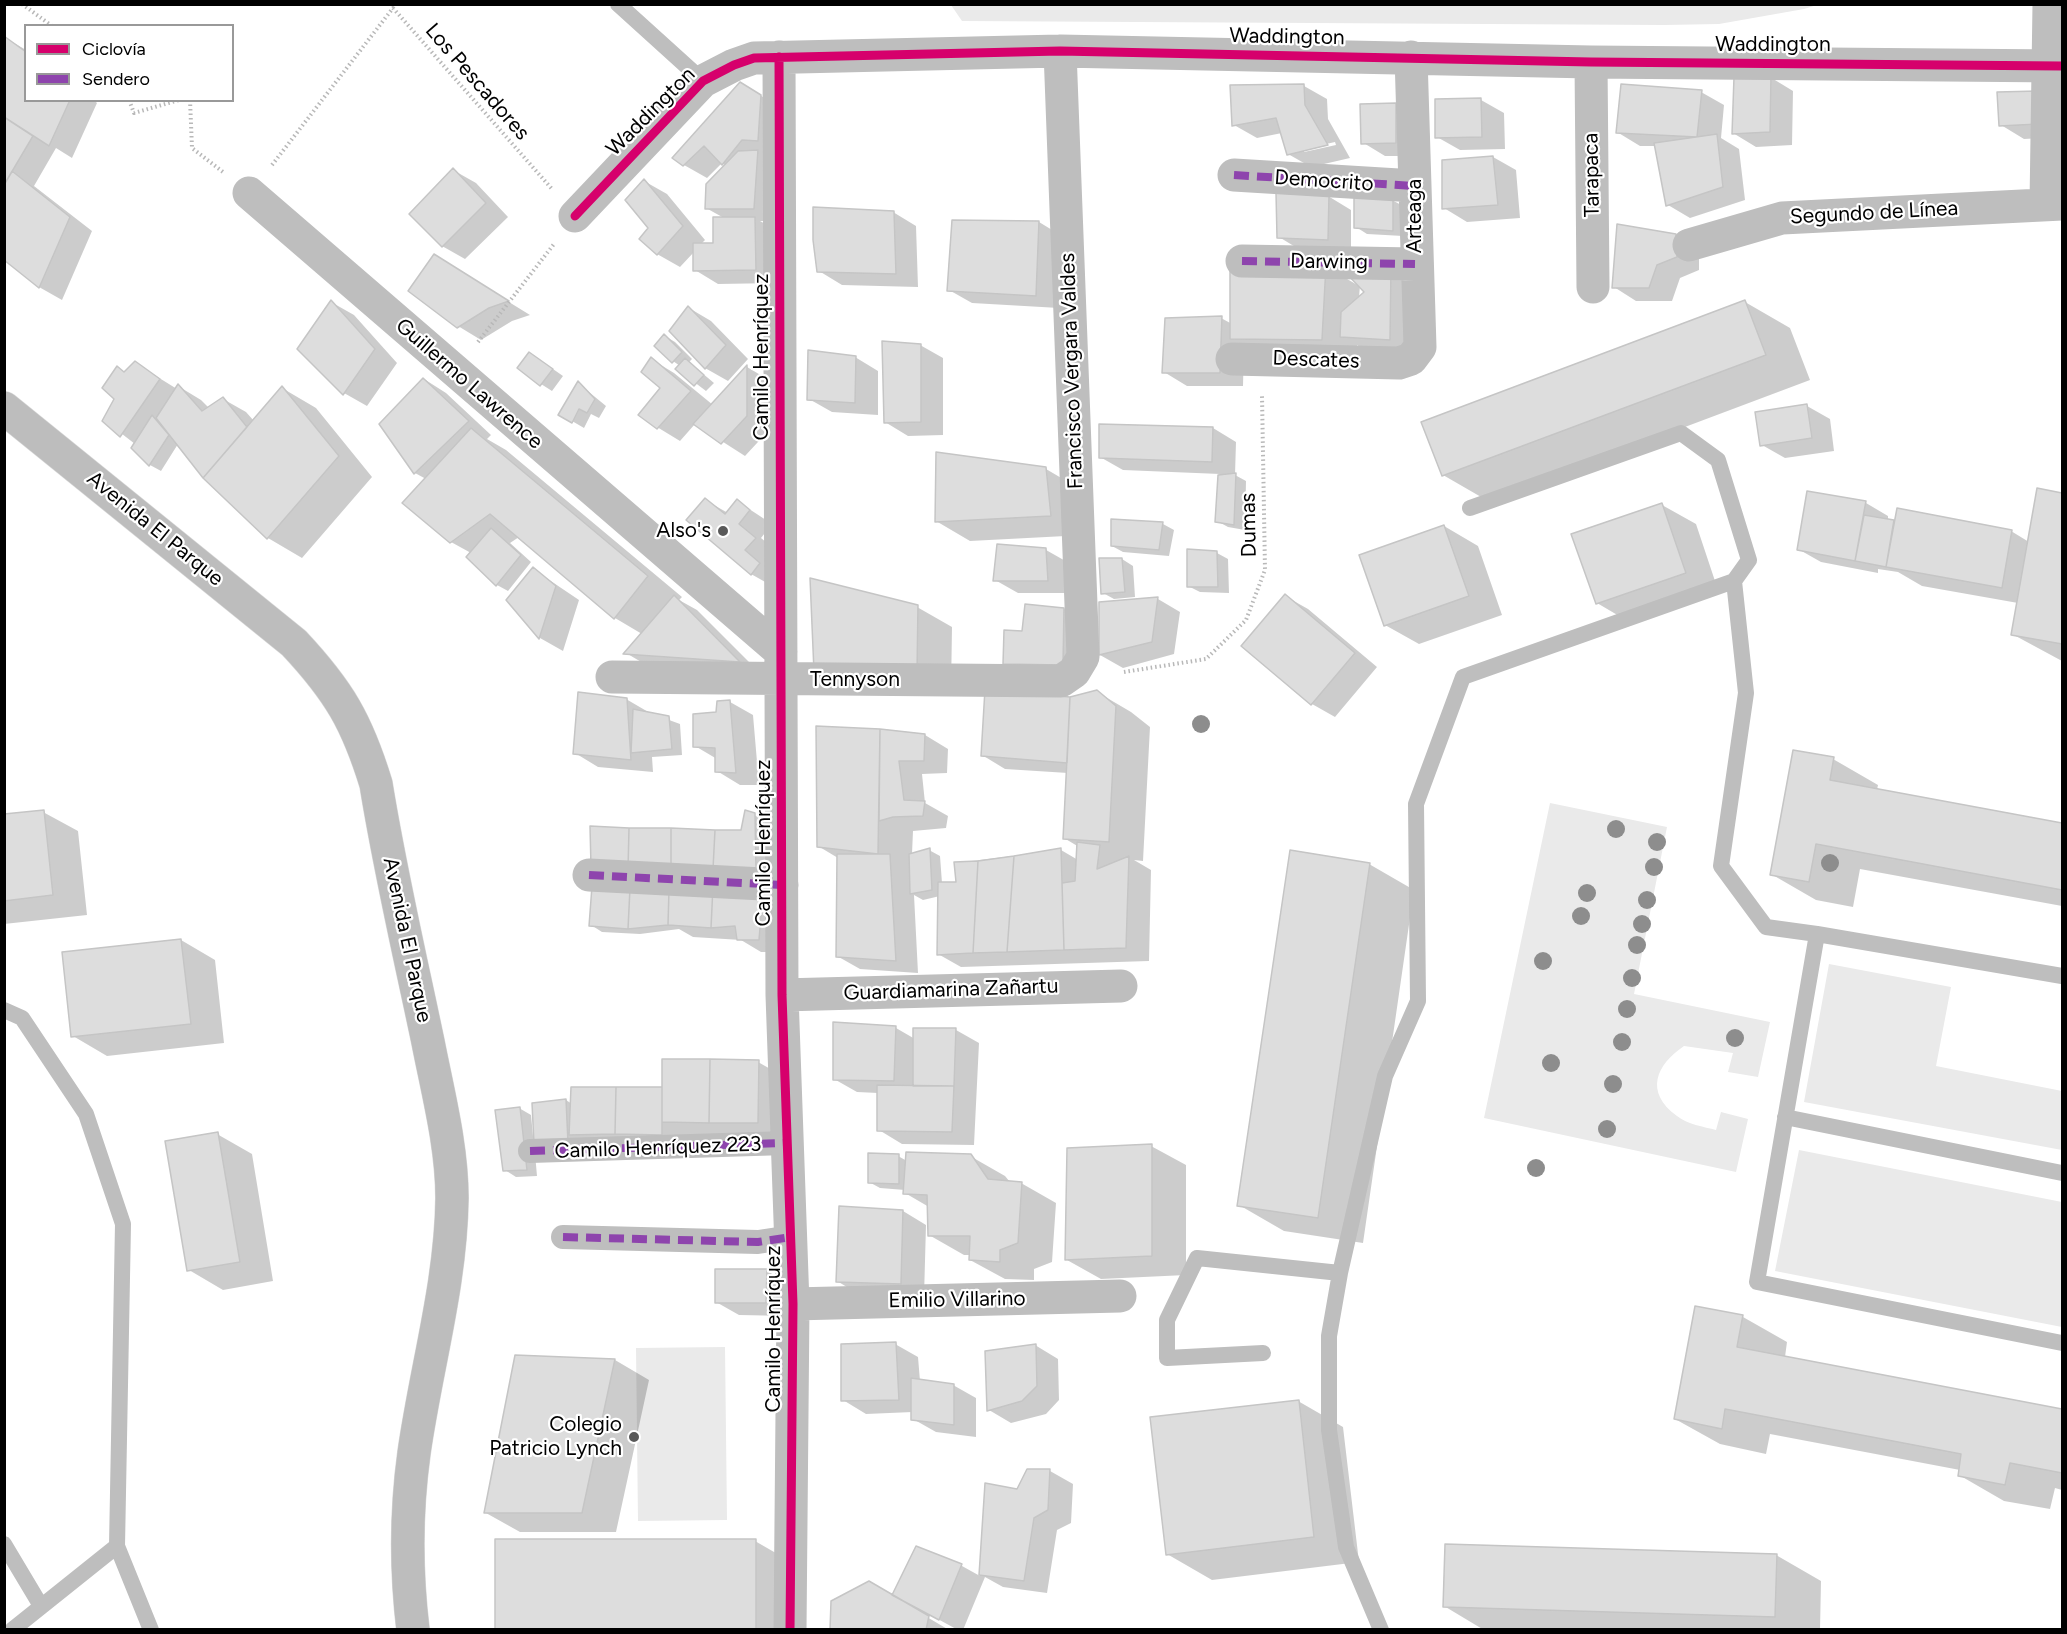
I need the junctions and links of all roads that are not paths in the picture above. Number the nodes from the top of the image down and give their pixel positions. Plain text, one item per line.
1 (618, 4) edge
2 (2049, 4) edge
3 (1060, 51) junction
4 (779, 57) junction
5 (1412, 57) junction
6 (1591, 62) junction
7 (2055, 66) edge
8 (703, 81) junction
9 (1234, 175) dead end
10 (1415, 186) junction
11 (249, 193) road end
12 (2054, 203) edge
13 (575, 216) road end
14 (1689, 245) dead end
15 (1242, 261) dead end
16 (1415, 264) junction
17 (1593, 287) dead end
18 (1247, 358) road end
19 (1400, 363) joint
20 (4, 408) edge
21 (1470, 508) dead end
22 (1734, 581) junction
23 (781, 666) junction
24 (612, 677) dead end
25 (1061, 681) joint
26 (588, 875) dead end
27 (782, 885) junction
28 (1817, 934) junction
29 (2062, 976) edge
30 (1121, 986) dead end
31 (782, 995) junction
32 (4, 1010) edge
33 (1785, 1117) junction
34 (786, 1143) junction
35 (530, 1151) dead end
36 (2062, 1173) edge
37 (563, 1237) dead end
38 (791, 1237) junction
39 (1340, 1273) junction
40 (1120, 1296) dead end
41 (794, 1304) junction
42 (2062, 1344) edge
43 (1263, 1353) dead end
44 (4, 1544) edge
45 (117, 1546) junction
46 (41, 1606) junction
47 (12, 1629) edge
48 (151, 1629) edge
49 (413, 1629) edge
50 (790, 1629) edge
51 (1382, 1629) edge

1 - 8 lane
2 - 7 street
3 - 4 street, Waddington
3 - 5 street, Waddington
3 - 25 street, Francisco Vergara Valdes
4 - 8 street, Waddington
4 - 23 street, Camilo Henríquez
5 - 6 street, Waddington
5 - 10 street, Arteaga
6 - 7 street, Waddington
6 - 17 street, Tarapaca
7 - 12 street
8 - 13 street, Waddington
9 - 10 street, Democrito
10 - 16 street, Arteaga
11 - 23 street, Guillermo Lawrence
12 - 14 street, Segundo de Línea
15 - 16 street, Darwing
16 - 19 street, Arteaga
18 - 19 street, Descates
20 - 49 main road, Avenida El Parque
21 - 22 lane
22 - 28 lane
22 - 39 lane
23 - 24 street, Tennyson
23 - 25 street, Tennyson
23 - 27 street, Camilo Henríquez
26 - 27 street
27 - 31 street, Camilo Henríquez
28 - 29 lane
28 - 33 lane
30 - 31 street, Guardiamarina Zañartu
31 - 34 street, Camilo Henríquez
32 - 45 lane
33 - 36 lane
33 - 42 lane
34 - 35 street, Camilo Henríquez 223
34 - 38 street, Camilo Henríquez
37 - 38 street
38 - 41 street, Camilo Henríquez
39 - 43 lane
39 - 51 lane
40 - 41 street, Emilio Villarino
41 - 50 street, Camilo Henríquez
44 - 46 lane
45 - 46 lane
45 - 48 lane
46 - 47 lane

